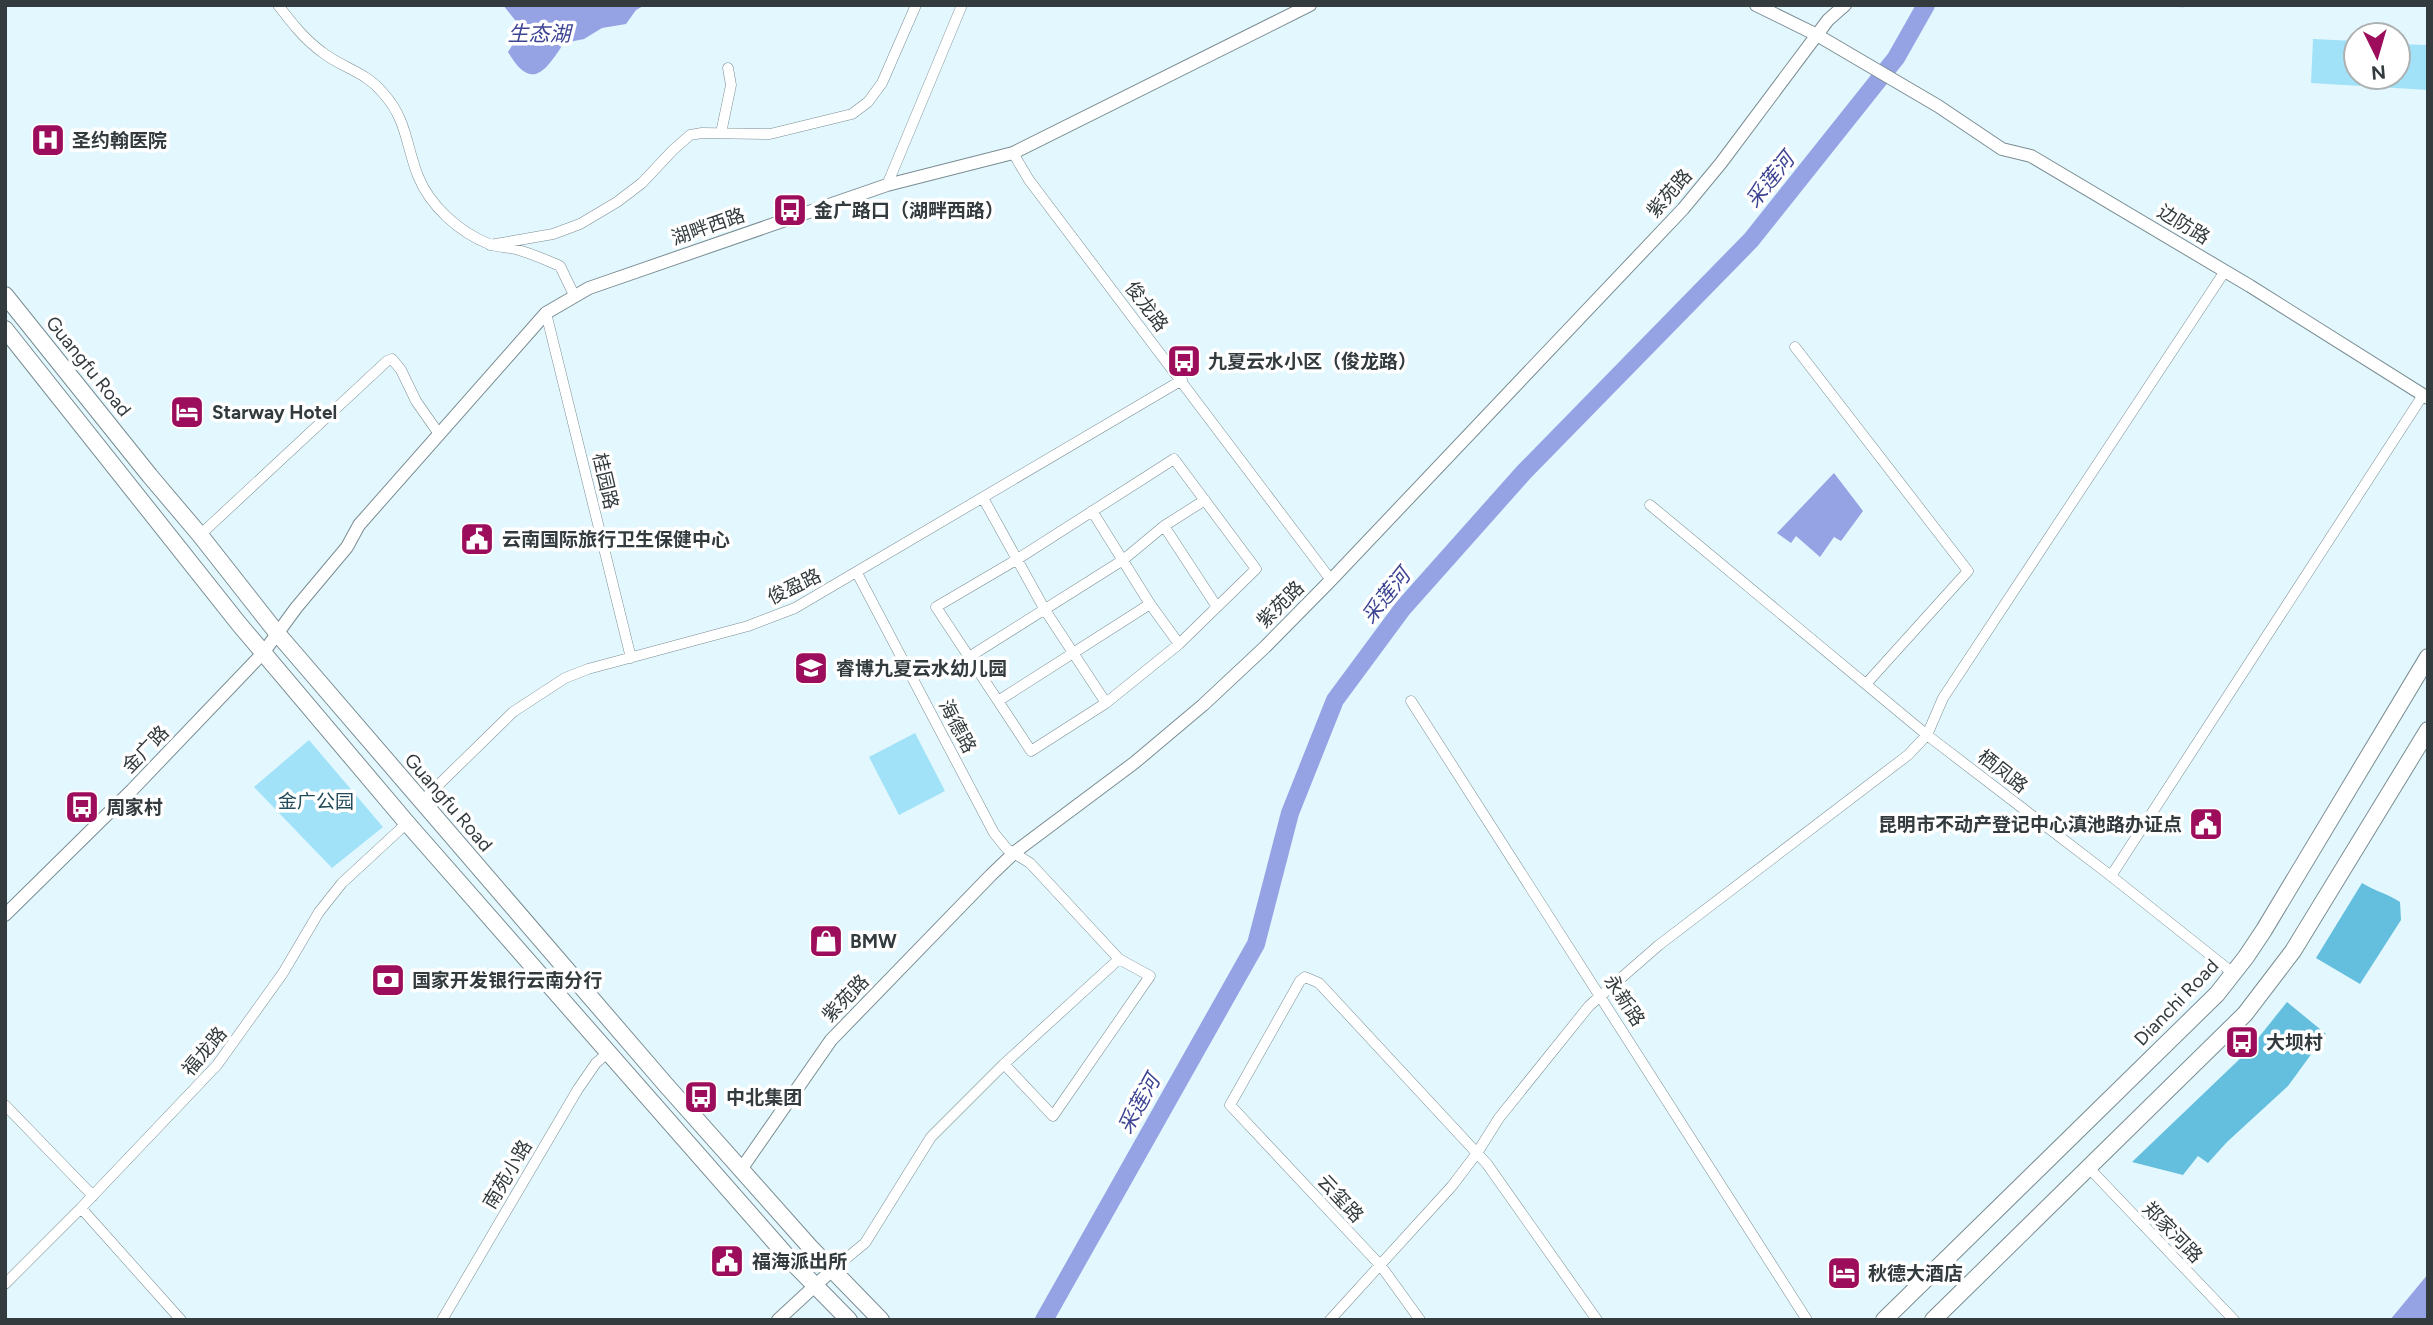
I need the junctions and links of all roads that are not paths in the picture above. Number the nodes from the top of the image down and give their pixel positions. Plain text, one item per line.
1 (278, 5) edge
2 (916, 5) edge
3 (962, 5) edge
4 (1310, 5) edge
5 (1756, 5) edge
6 (1845, 5) edge
7 (1817, 35) junction
8 (728, 68) dead end
9 (721, 133) junction
10 (1013, 153) junction
11 (887, 185) junction
12 (490, 245) junction
13 (2225, 271) junction
14 (5, 295) edge
15 (574, 295) junction
16 (546, 313) junction
17 (5, 329) edge
18 (1795, 347) dead end
19 (1182, 380) junction
20 (2425, 396) edge
21 (439, 434) junction
22 (983, 498) junction
23 (1205, 500) junction
24 (1650, 505) dead end
25 (1092, 511) junction
26 (1164, 526) junction
27 (200, 534) junction
28 (1016, 560) junction
29 (1123, 560) junction
30 (857, 573) junction
31 (1331, 580) junction
32 (1150, 604) junction
33 (1217, 607) junction
34 (1045, 610) junction
35 (277, 633) junction
36 (1179, 644) junction
37 (263, 653) junction
38 (1073, 655) junction
39 (969, 657) junction
40 (2428, 657) edge
41 (631, 658) junction
42 (1866, 684) junction
43 (998, 701) junction
44 (1411, 701) dead end
45 (1106, 703) junction
46 (2428, 730) edge
47 (1927, 735) junction
48 (421, 802) junction
49 (407, 823) junction
50 (1015, 852) junction
51 (2111, 876) junction
52 (5, 915) edge
53 (1119, 959) junction
54 (2233, 973) junction
55 (1601, 996) junction
56 (609, 1052) junction
57 (1004, 1064) junction
58 (5, 1105) edge
59 (1477, 1153) junction
60 (741, 1168) junction
61 (2089, 1168) junction
62 (93, 1196) junction
63 (81, 1208) junction
64 (1381, 1266) junction
65 (832, 1270) junction
66 (5, 1284) edge
67 (814, 1284) junction
68 (181, 1320) edge
69 (442, 1320) edge
70 (778, 1320) edge
71 (849, 1320) edge
72 (881, 1320) edge
73 (1330, 1320) edge
74 (1420, 1320) edge
75 (1597, 1320) edge
76 (1808, 1320) edge
77 (1884, 1320) edge
78 (1933, 1320) edge
79 (2234, 1320) edge

1 - 12 street
2 - 9 street
3 - 11 street
4 - 10 street, 湖畔西路
5 - 7 street, 边防路
6 - 7 street, 紫苑路
7 - 13 street, 边防路
7 - 31 street, 紫苑路
8 - 9 street
9 - 12 street
10 - 11 street, 湖畔西路
10 - 19 street, 俊龙路
11 - 15 street, 湖畔西路
12 - 15 street
13 - 20 street, 边防路
13 - 47 street
14 - 27 main road, Guangfu Road
15 - 16 street, 湖畔西路
16 - 21 street, 湖畔西路
16 - 41 street, 桂园路
17 - 37 main road
18 - 42 street
19 - 22 street, 俊盈路
19 - 31 street, 俊龙路
20 - 51 street
21 - 27 street
21 - 35 street, 湖畔西路
22 - 28 street
22 - 30 street, 俊盈路
23 - 25 street
23 - 26 street
23 - 33 street
24 - 42 street, 栖凤路
25 - 28 street
25 - 29 street
26 - 29 street
26 - 33 street
27 - 35 main road, Guangfu Road
28 - 34 street
28 - 39 street
29 - 32 street
29 - 34 street
30 - 41 street, 俊盈路
30 - 50 street, 海德路
31 - 50 street, 紫苑路
32 - 36 street
32 - 38 street
33 - 36 street
34 - 38 street
34 - 39 street
35 - 37 street, 金广路
35 - 48 main road, Guangfu Road
36 - 45 street
37 - 49 main road
37 - 52 street, 金广路
38 - 43 street
38 - 45 street
39 - 43 street
40 - 54 main road, Dianchi Road
41 - 48 street, 俊盈路
42 - 47 street, 栖凤路
43 - 45 street
44 - 55 street, 永新路
46 - 61 main road
47 - 51 street, 栖凤路
47 - 55 street
48 - 60 main road, Guangfu Road
49 - 56 main road
49 - 62 street, 福龙路
50 - 53 street, 海德路
50 - 60 street, 紫苑路
51 - 54 street, 栖凤路
53 - 57 street
53 - 57 street, 海德路
54 - 77 main road, Dianchi Road
55 - 59 street
55 - 76 street, 永新路
56 - 67 main road
56 - 69 street, 南苑小路
57 - 65 street
58 - 62 street
59 - 64 street
59 - 64 street, 云玺路
59 - 75 street
60 - 65 main road, Guangfu Road
61 - 78 main road
61 - 79 street, 郑家河路
62 - 63 street, 福龙路
63 - 66 street, 福龙路
63 - 68 street
64 - 73 street
64 - 74 street, 云玺路
65 - 67 street
65 - 72 main road, Guangfu Road
67 - 70 street
67 - 71 main road

